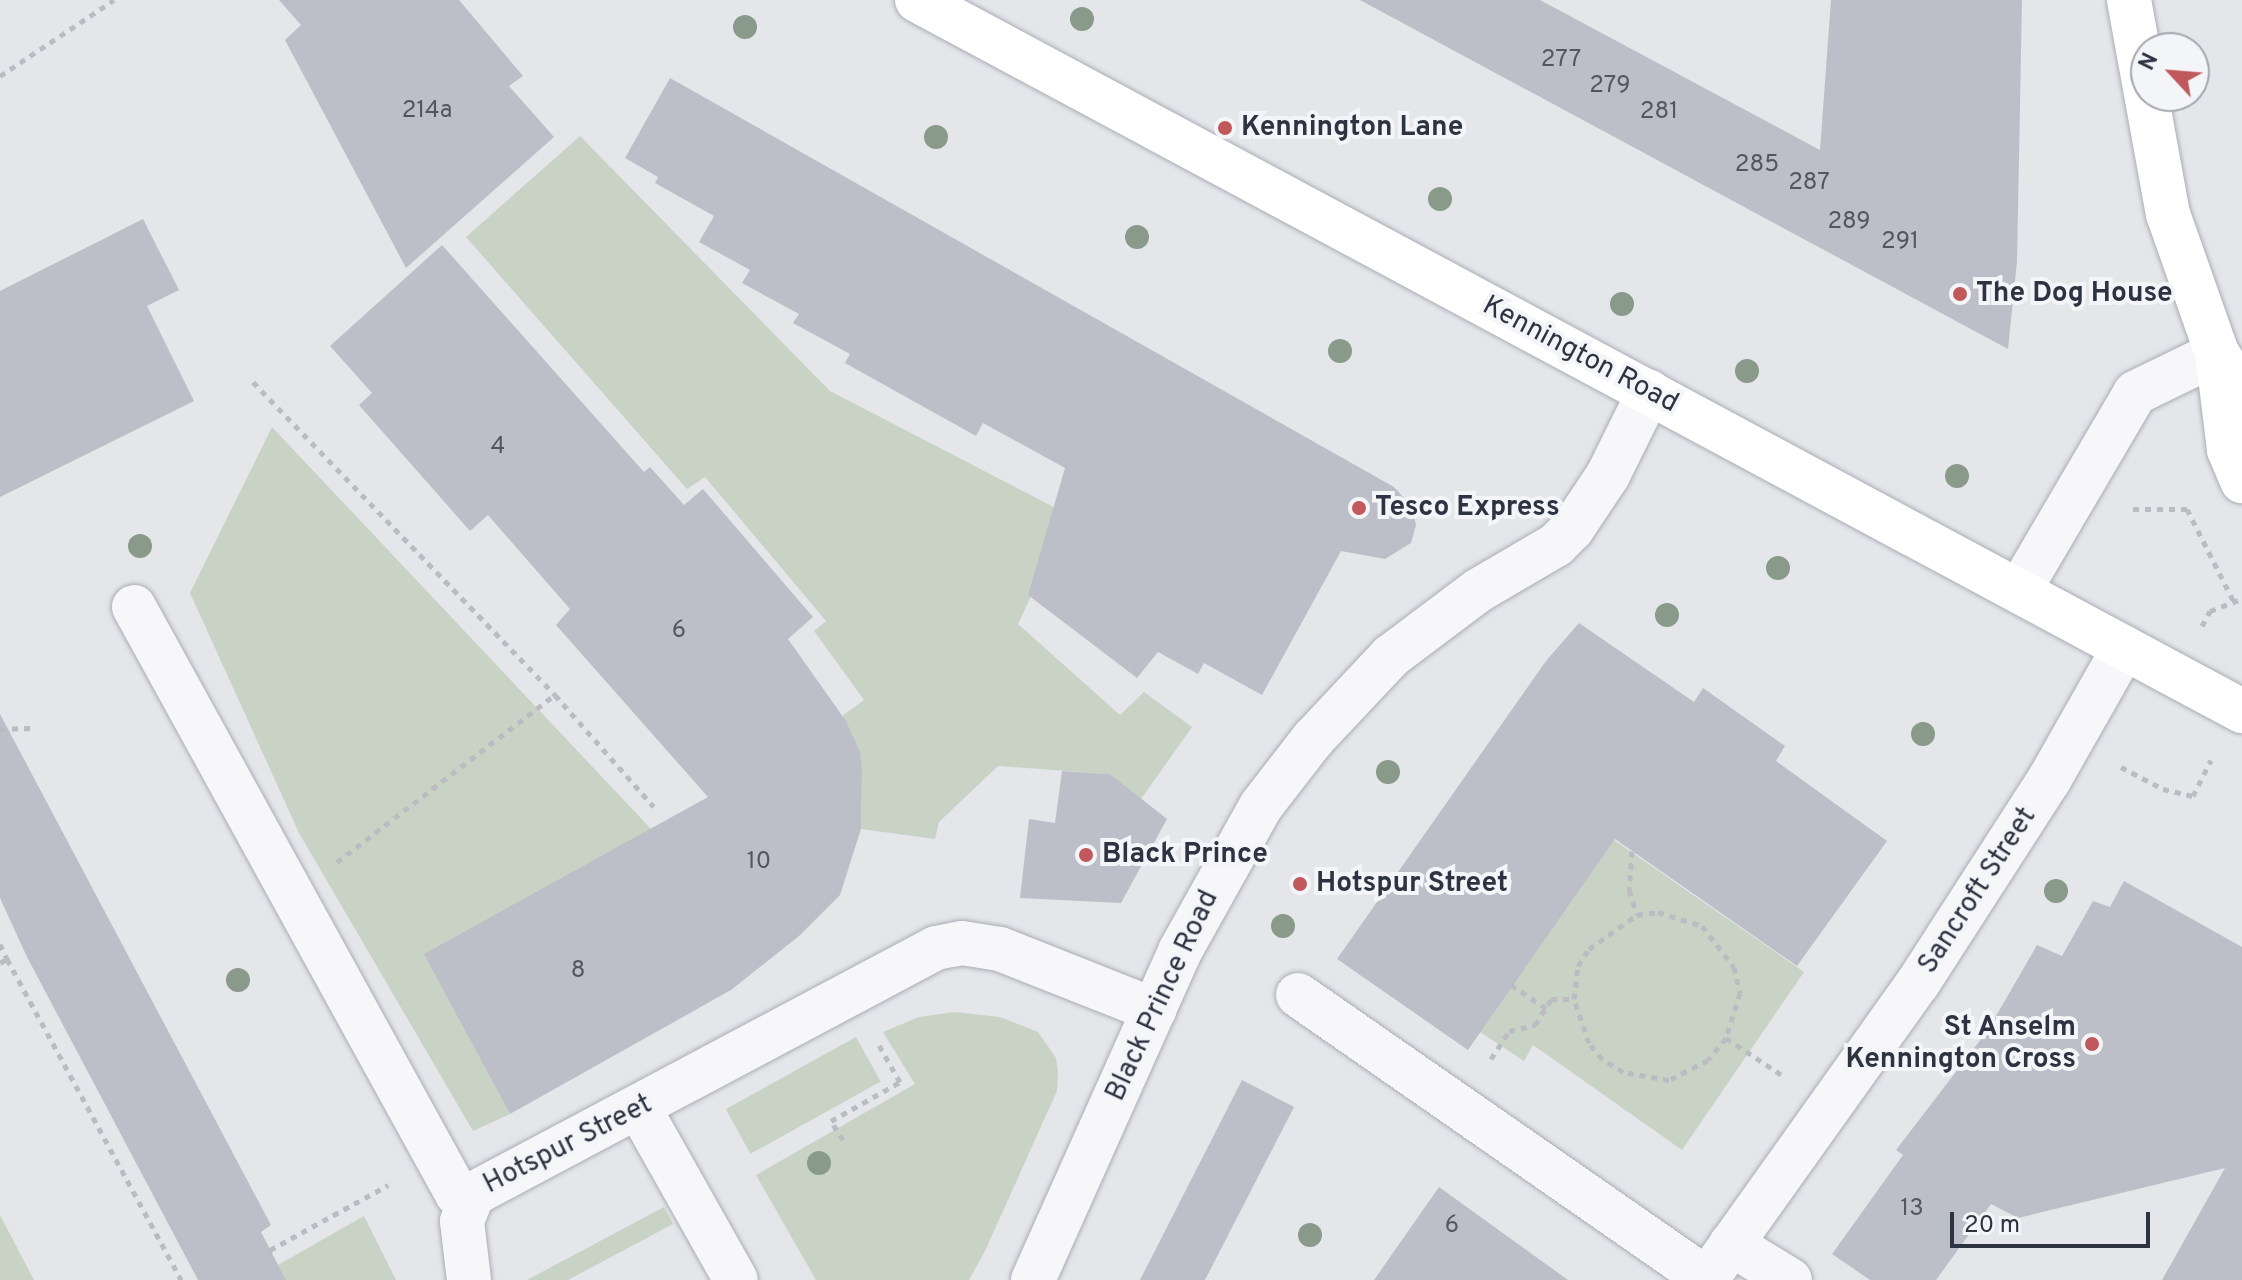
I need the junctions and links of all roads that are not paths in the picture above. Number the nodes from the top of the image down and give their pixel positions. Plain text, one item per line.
1 (917, 0) edge
2 (2129, 0) edge
3 (2217, 353) junction
4 (1649, 392) junction
5 (2242, 392) edge
6 (2242, 481) edge
7 (2019, 591) junction
8 (134, 607) dead end
9 (2124, 648) junction
10 (2242, 711) edge
11 (1298, 995) dead end
12 (1154, 1010) junction
13 (639, 1108) junction
14 (473, 1194) junction
15 (1731, 1244) junction
16 (469, 1280) edge
17 (736, 1280) edge
18 (1033, 1280) edge
19 (1706, 1280) edge
20 (1790, 1280) edge

1 - 4 main road, Kennington Road
2 - 3 main road
3 - 5 main road
3 - 6 main road
3 - 7 street
4 - 7 main road, Kennington Road
4 - 12 street, Black Prince Road
7 - 9 main road, Kennington Road
8 - 14 street, Hotspur Street
9 - 10 main road, Kennington Road
9 - 15 street, Sancroft Street
11 - 19 street
12 - 13 street, Hotspur Street
12 - 18 street, Black Prince Road
13 - 14 street, Hotspur Street
13 - 17 street
14 - 16 street
15 - 19 street, Sancroft Street
15 - 20 street

